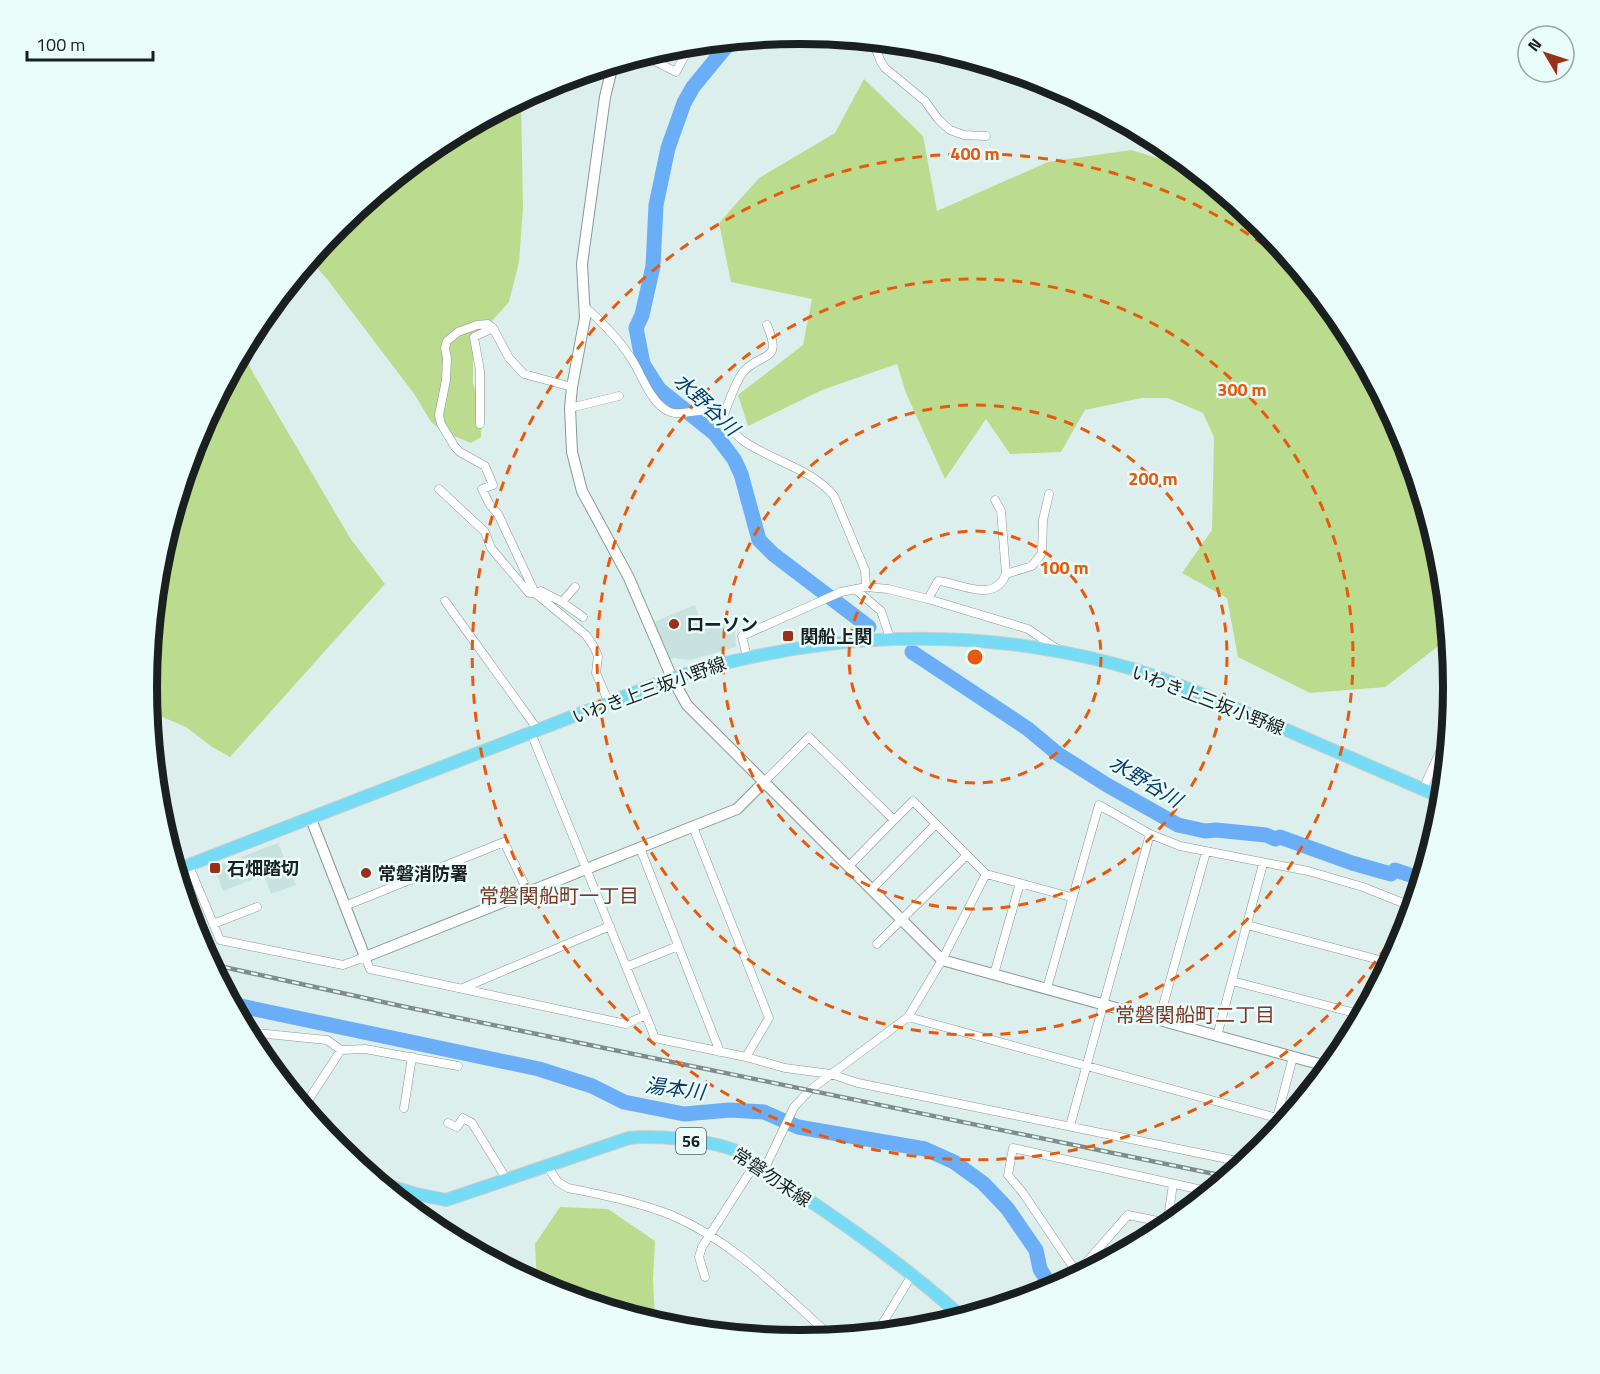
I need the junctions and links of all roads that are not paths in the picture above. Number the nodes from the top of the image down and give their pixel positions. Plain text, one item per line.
1 (875, 48) edge
2 (686, 54) edge
3 (654, 60) edge
4 (611, 72) edge
5 (986, 136) dead end
6 (585, 307) junction
7 (767, 326) dead end
8 (493, 328) junction
9 (572, 387) junction
10 (619, 396) dead end
11 (570, 408) junction
12 (722, 419) junction
13 (480, 424) dead end
14 (439, 489) dead end
15 (1049, 494) dead end
16 (994, 500) dead end
17 (1006, 574) junction
18 (575, 587) dead end
19 (866, 587) junction
20 (855, 588) junction
21 (535, 593) junction
22 (928, 599) junction
23 (445, 601) dead end
24 (562, 602) junction
25 (583, 617) dead end
26 (890, 638) junction
27 (1061, 652) junction
28 (747, 657) junction
29 (672, 678) junction
30 (609, 703) junction
31 (535, 732) junction
32 (1440, 752) edge
33 (765, 782) junction
34 (1423, 789) junction
35 (1434, 794) edge
36 (310, 819) junction
37 (894, 820) junction
38 (936, 824) junction
39 (693, 827) junction
40 (1150, 834) junction
41 (640, 848) junction
42 (1206, 852) junction
43 (967, 855) junction
44 (1263, 864) junction
45 (189, 866) junction
46 (849, 866) junction
47 (183, 868) edge
48 (586, 869) junction
49 (986, 874) junction
50 (1020, 883) junction
51 (872, 889) junction
52 (528, 892) junction
53 (1071, 897) junction
54 (1405, 904) edge
55 (345, 906) junction
56 (256, 907) dead end
57 (902, 920) junction
58 (213, 924) junction
59 (1247, 925) junction
60 (610, 926) junction
61 (877, 944) dead end
62 (678, 946) junction
63 (365, 957) junction
64 (942, 960) junction
65 (1382, 961) edge
66 (626, 967) junction
67 (994, 974) junction
68 (1232, 981) junction
69 (1047, 988) junction
70 (462, 989) junction
71 (1104, 1004) junction
72 (1355, 1013) edge
73 (646, 1015) junction
74 (908, 1017) junction
75 (1159, 1020) junction
76 (258, 1033) edge
77 (1217, 1036) junction
78 (341, 1050) junction
79 (720, 1052) junction
80 (412, 1057) junction
81 (746, 1057) junction
82 (1293, 1057) junction
83 (1321, 1065) edge
84 (458, 1066) dead end
85 (1087, 1067) junction
86 (831, 1074) junction
87 (308, 1102) edge
88 (404, 1108) dead end
89 (1277, 1118) joint
90 (447, 1123) dead end
91 (1070, 1126) junction
92 (1236, 1160) edge
93 (547, 1166) junction
94 (760, 1167) junction
95 (507, 1180) junction
96 (1173, 1184) junction
97 (396, 1188) edge
98 (1201, 1190) edge
99 (1169, 1214) edge
100 (1157, 1222) edge
101 (710, 1236) junction
102 (1088, 1263) edge
103 (1075, 1269) edge
104 (912, 1275) junction
105 (705, 1277) dead end
106 (955, 1312) edge
107 (881, 1325) edge
108 (824, 1329) edge

1 - 5 street
2 - 3 street
4 - 6 street
6 - 9 street
6 - 12 street
7 - 12 street
8 - 9 street
8 - 13 street
8 - 21 street
9 - 11 street
10 - 11 street
11 - 29 street
12 - 19 street
14 - 21 street
15 - 17 street
16 - 17 street
17 - 22 street
18 - 24 street
19 - 20 street
19 - 22 street
20 - 26 street
20 - 28 street
21 - 24 street
21 - 30 street
22 - 27 street
23 - 31 street
24 - 25 street
26 - 27 main road, いわき上三坂小野線
26 - 28 main road, いわき上三坂小野線
27 - 34 main road, いわき上三坂小野線
28 - 29 main road, いわき上三坂小野線
29 - 30 main road, いわき上三坂小野線
29 - 33 street
30 - 31 main road, いわき上三坂小野線
31 - 36 main road, いわき上三坂小野線
31 - 48 street
32 - 34 street
33 - 37 street
33 - 39 street
33 - 46 street
34 - 35 main road, いわき上三坂小野線
36 - 45 main road, いわき上三坂小野線
36 - 55 street
37 - 38 street
37 - 46 street
38 - 43 street
38 - 51 street
39 - 41 street
39 - 81 street
40 - 42 street
40 - 53 street
40 - 71 street
41 - 48 street
41 - 62 street
42 - 44 street
42 - 75 street
43 - 49 street
43 - 57 street
44 - 54 street
44 - 59 street
45 - 47 main road, いわき上三坂小野線
45 - 58 street
46 - 51 street
48 - 52 street
48 - 60 street
49 - 50 street
49 - 64 street
50 - 53 street
50 - 67 street
51 - 57 street
52 - 55 street
52 - 63 street
53 - 69 street
55 - 63 street
56 - 58 street
57 - 61 street
57 - 64 street
58 - 63 street
59 - 65 street
59 - 68 street
60 - 66 street
60 - 70 street
62 - 66 street
62 - 79 street
63 - 70 street
64 - 67 street
64 - 74 street
66 - 73 street
67 - 69 street
68 - 72 street
68 - 77 street
69 - 71 street
70 - 73 street
71 - 75 street
71 - 85 street
73 - 79 street
74 - 85 street
74 - 86 street
75 - 77 street
76 - 78 street
77 - 82 street
78 - 80 street
78 - 87 street
79 - 81 street
80 - 84 street
80 - 88 street
81 - 86 street
82 - 83 street
82 - 89 street
85 - 89 street
85 - 91 street
86 - 91 street
86 - 94 street
90 - 95 street
91 - 92 street
93 - 94 main road, 常磐勿来線 / 56
93 - 95 main road, 常磐勿来線 / 56
93 - 101 street
94 - 101 street
94 - 104 main road, 常磐勿来線 / 56
95 - 97 main road, 常磐勿来線 / 56
96 - 98 street
96 - 99 street
96 - 103 street
100 - 102 street
101 - 105 street
101 - 108 street
104 - 106 main road, 常磐勿来線 / 56
104 - 107 street

